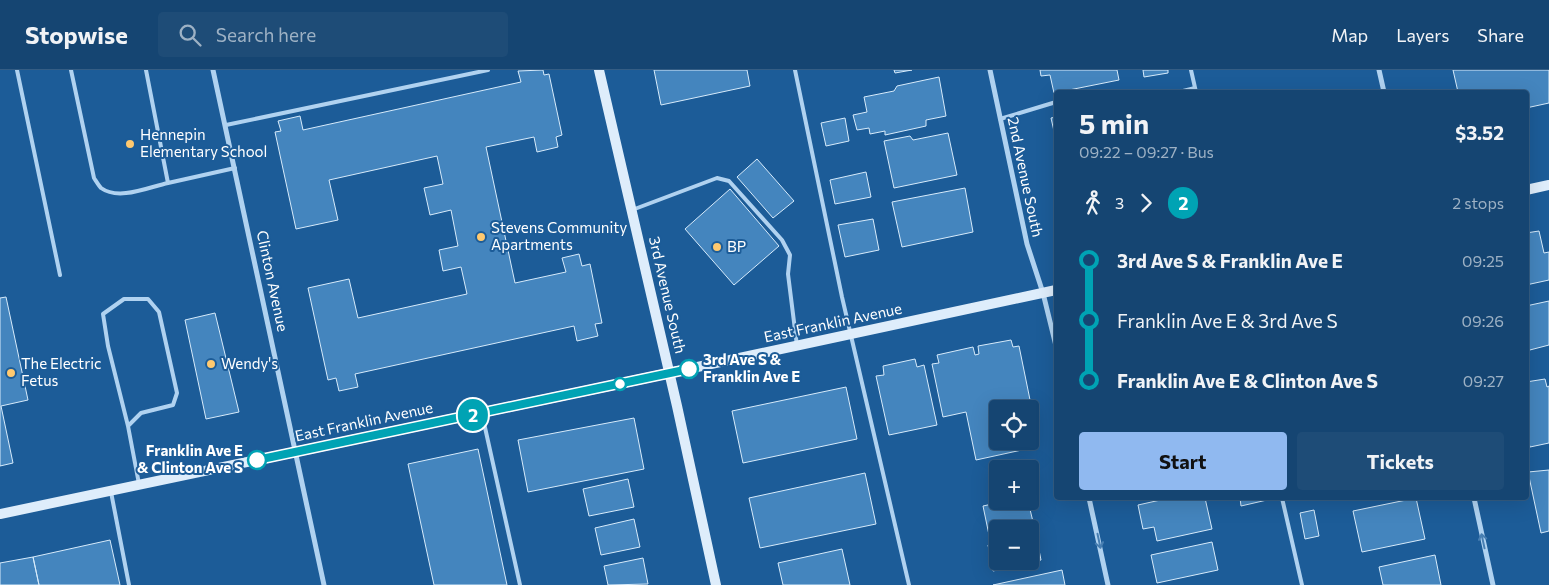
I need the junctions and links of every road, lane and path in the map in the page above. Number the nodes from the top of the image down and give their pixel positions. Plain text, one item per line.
1 (17, 70) edge
2 (71, 70) edge
3 (146, 70) edge
4 (214, 70) edge
5 (488, 70) edge
6 (599, 70) edge
7 (796, 70) edge
8 (990, 70) edge
9 (1191, 70) edge
10 (1379, 70) edge
11 (1195, 90) edge
12 (1384, 90) edge
13 (1054, 103) edge
14 (1000, 119) junction
15 (226, 125) junction
16 (235, 168) junction
17 (168, 183) junction
18 (1549, 184) edge
19 (1529, 189) edge
20 (632, 210) junction
21 (60, 276) dead end
22 (1054, 290) edge
23 (1043, 292) junction
24 (852, 334) junction
25 (1054, 338) edge
26 (797, 346) junction
27 (670, 373) junction
28 (482, 413) junction
29 (128, 426) junction
30 (296, 451) junction
31 (139, 484) junction
32 (110, 490) junction
33 (1089, 500) edge
34 (1282, 500) edge
35 (1474, 500) edge
36 (0, 514) edge
37 (129, 585) edge
38 (324, 585) edge
39 (520, 585) edge
40 (716, 585) edge
41 (909, 585) edge
42 (1108, 585) edge
43 (1302, 585) edge
44 (1493, 585) edge

1 - 21 lane
2 - 17 lane
3 - 17 lane
4 - 15 street, Clinton Avenue
5 - 15 lane
6 - 20 main road, 3rd Avenue South
7 - 24 lane
8 - 14 street, 2nd Avenue South
9 - 11 lane
10 - 12 street
13 - 14 lane
14 - 23 street, 2nd Avenue South
15 - 16 street, Clinton Avenue
16 - 17 lane
16 - 30 street, Clinton Avenue
18 - 19 main road
20 - 26 lane
20 - 27 main road, 3rd Avenue South
22 - 23 main road, East Franklin Avenue
23 - 24 main road, East Franklin Avenue
23 - 25 street, 2nd Avenue South
24 - 26 main road, East Franklin Avenue
24 - 41 lane
26 - 27 main road, East Franklin Avenue
27 - 28 main road, East Franklin Avenue
27 - 40 main road, 3rd Avenue South
28 - 30 main road, East Franklin Avenue
28 - 39 lane
29 - 29 lane
29 - 31 lane
30 - 31 main road, East Franklin Avenue
30 - 38 street, Clinton Avenue
31 - 32 main road, East Franklin Avenue
32 - 36 main road, East Franklin Avenue
32 - 37 lane
33 -> 42 street
34 - 43 lane
44 -> 35 street

